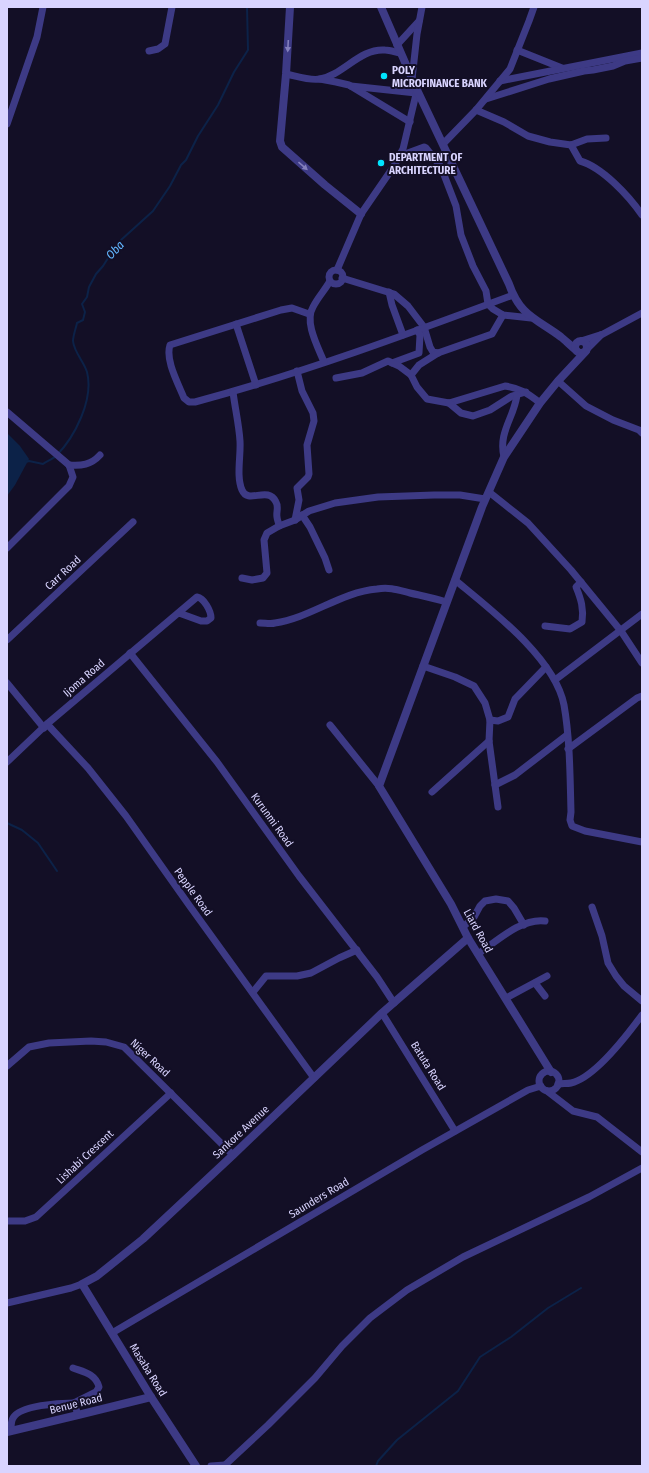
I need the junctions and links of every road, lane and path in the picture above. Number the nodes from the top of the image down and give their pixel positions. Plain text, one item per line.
1 (42, 7) edge
2 (172, 7) edge
3 (290, 7) edge
4 (381, 7) edge
5 (422, 7) edge
6 (534, 7) edge
7 (420, 20) junction
8 (399, 49) junction
9 (517, 50) junction
10 (149, 51) dead end
11 (642, 53) edge
12 (642, 58) edge
13 (563, 68) junction
14 (286, 74) junction
15 (320, 79) junction
16 (412, 79) junction
17 (500, 82) junction
18 (349, 85) junction
19 (416, 91) junction
20 (486, 100) junction
21 (476, 110) junction
22 (410, 122) junction
23 (7, 124) edge
24 (606, 138) dead end
25 (443, 144) junction
26 (572, 145) junction
27 (401, 153) junction
28 (361, 214) junction
29 (642, 214) edge
30 (337, 270) junction
31 (342, 278) junction
32 (330, 281) junction
33 (389, 292) junction
34 (513, 294) junction
35 (488, 304) junction
36 (642, 313) edge
37 (310, 314) junction
38 (503, 315) junction
39 (531, 318) junction
40 (236, 324) junction
41 (421, 329) junction
42 (603, 334) junction
43 (403, 335) junction
44 (578, 346) junction
45 (587, 350) junction
46 (438, 353) junction
47 (324, 362) junction
48 (392, 363) junction
49 (571, 368) junction
50 (297, 372) junction
51 (411, 375) junction
52 (336, 378) dead end
53 (558, 381) junction
54 (256, 385) junction
55 (233, 392) junction
56 (526, 392) junction
57 (518, 395) junction
58 (449, 403) junction
59 (540, 403) junction
60 (7, 412) edge
61 (642, 433) edge
62 (100, 455) dead end
63 (504, 457) junction
64 (68, 465) junction
65 (487, 495) junction
66 (302, 516) junction
67 (295, 520) junction
68 (133, 522) dead end
69 (279, 526) junction
70 (7, 548) edge
71 (329, 570) dead end
72 (242, 578) dead end
73 (455, 580) junction
74 (581, 582) junction
75 (446, 602) junction
76 (179, 613) dead end
77 (642, 614) edge
78 (260, 623) dead end
79 (545, 626) dead end
80 (621, 631) junction
81 (7, 640) edge
82 (130, 653) junction
83 (642, 663) edge
84 (423, 666) junction
85 (546, 667) junction
86 (555, 680) junction
87 (7, 684) edge
88 (642, 696) edge
89 (490, 720) junction
90 (330, 725) dead end
91 (46, 726) junction
92 (567, 735) junction
93 (489, 741) junction
94 (568, 749) junction
95 (7, 762) edge
96 (495, 785) junction
97 (379, 786) junction
98 (432, 792) dead end
99 (498, 807) dead end
100 (642, 842) edge
101 (592, 907) dead end
102 (545, 921) dead end
103 (524, 925) junction
104 (463, 927) junction
105 (468, 938) junction
106 (356, 950) junction
107 (478, 954) junction
108 (547, 976) dead end
109 (535, 984) junction
110 (253, 992) junction
111 (545, 996) dead end
112 (506, 998) junction
113 (642, 1002) edge
114 (394, 1003) junction
115 (382, 1013) junction
116 (642, 1015) edge
117 (7, 1066) edge
118 (551, 1072) junction
119 (314, 1078) junction
120 (557, 1086) junction
121 (544, 1089) junction
122 (171, 1093) junction
123 (557, 1099) junction
124 (455, 1131) junction
125 (642, 1152) edge
126 (234, 1155) junction
127 (642, 1168) edge
128 (7, 1221) edge
129 (82, 1284) junction
130 (7, 1303) edge
131 (112, 1333) junction
132 (73, 1368) dead end
133 (151, 1396) junction
134 (74, 1403) junction
135 (78, 1415) junction
136 (9, 1431) edge
137 (224, 1465) edge
138 (196, 1466) edge
139 (211, 1466) edge

1 - 23 street
2 - 10 street
3 -> 14 street
4 - 8 street
5 - 7 street
6 - 9 street
7 - 8 street
7 - 16 street
8 - 15 street
8 - 16 street
9 - 13 street
9 - 17 street
11 - 13 street
12 - 20 street
13 - 17 street
14 - 15 street
14 -> 28 street
15 - 18 street
16 - 19 street
17 - 20 street
18 - 19 street
18 - 22 street
19 - 22 street
19 - 25 street
20 - 21 street
21 - 25 street
21 - 26 street
22 - 27 street
24 - 26 street
25 - 34 street
26 - 29 street
27 - 28 street
27 - 35 street
28 - 30 street
30 - 31 street
30 - 32 street
31 - 32 street
31 - 33 street
32 - 37 street
33 - 41 street
33 - 43 street
34 - 35 street
34 - 39 street
35 - 38 street
35 - 41 street
36 - 42 street
37 - 40 street
37 - 47 street
38 - 39 street
38 - 46 street
39 - 44 street
40 - 54 street
40 - 55 street
41 - 43 street
41 - 46 street
41 - 48 street
42 - 44 street
42 - 45 street
43 - 47 street
44 - 45 street
44 - 49 street
45 - 49 street
46 - 51 street
47 - 50 street
48 - 51 street
48 - 52 street
49 - 53 street
50 - 54 street
50 - 67 street
51 - 58 street
53 - 59 street
53 - 61 street
54 - 55 street
55 - 69 street
56 - 57 street
56 - 58 street
56 - 59 street
57 - 58 street
57 - 63 street
59 - 63 street
60 - 64 street
62 - 64 street
63 - 65 street
64 - 70 street
65 - 66 street
65 - 73 street
65 - 74 street
66 - 67 street
66 - 71 street
67 - 69 street
68 - 81 street, Carr Road
69 - 72 street
73 - 75 street
73 - 85 street
74 - 79 street
74 - 80 street
75 - 78 street
75 - 84 street
76 - 82 street, Ijoma Road
77 - 80 street
80 - 83 street
80 - 86 street
82 - 91 street, Ijoma Road
82 - 106 street, Kurunmi Road
84 - 89 street
84 - 97 street
85 - 86 street
85 - 89 street
86 - 92 street
87 - 91 street, Pepple Road
88 - 94 street
89 - 93 street
90 - 97 street
91 - 95 street, Ijoma Road
91 - 110 street, Pepple Road
92 - 94 street
92 - 96 street
93 - 96 street
93 - 98 street
94 - 100 street
96 - 99 street
97 - 104 street, Liard Road
101 - 113 street
102 - 103 street
103 - 104 street
103 - 107 street
104 - 105 street, Liard Road
105 - 107 street, Liard Road
105 - 114 street, Sankore Avenue
106 - 110 street
106 - 114 street, Kurunmi Road
107 - 112 street, Liard Road
108 - 109 street
109 - 111 street
109 - 112 street
110 - 119 street, Pepple Road
112 - 118 street, Liard Road
114 - 115 street, Sankore Avenue
115 - 119 street, Sankore Avenue
115 - 124 street, Batuta Road
116 - 120 street
117 - 122 street, Niger Road
118 - 120 street
118 - 121 street
119 - 126 street, Sankore Avenue
120 - 121 street
120 - 123 street
121 - 123 street
121 - 124 street, Saunders Road
122 - 126 street, Niger Road
122 - 128 street, Lishabi Crescent
123 - 125 street
124 - 131 street, Saunders Road
126 - 129 street, Sankore Avenue
127 - 137 street
129 - 130 street, Sankore Avenue
129 - 131 street, Masaba Road
131 - 133 street, Masaba Road
132 - 134 street
133 - 135 street, Benue Road
133 - 138 street, Masaba Road
134 - 135 street
134 - 136 street
135 - 136 street, Benue Road
137 - 139 street

